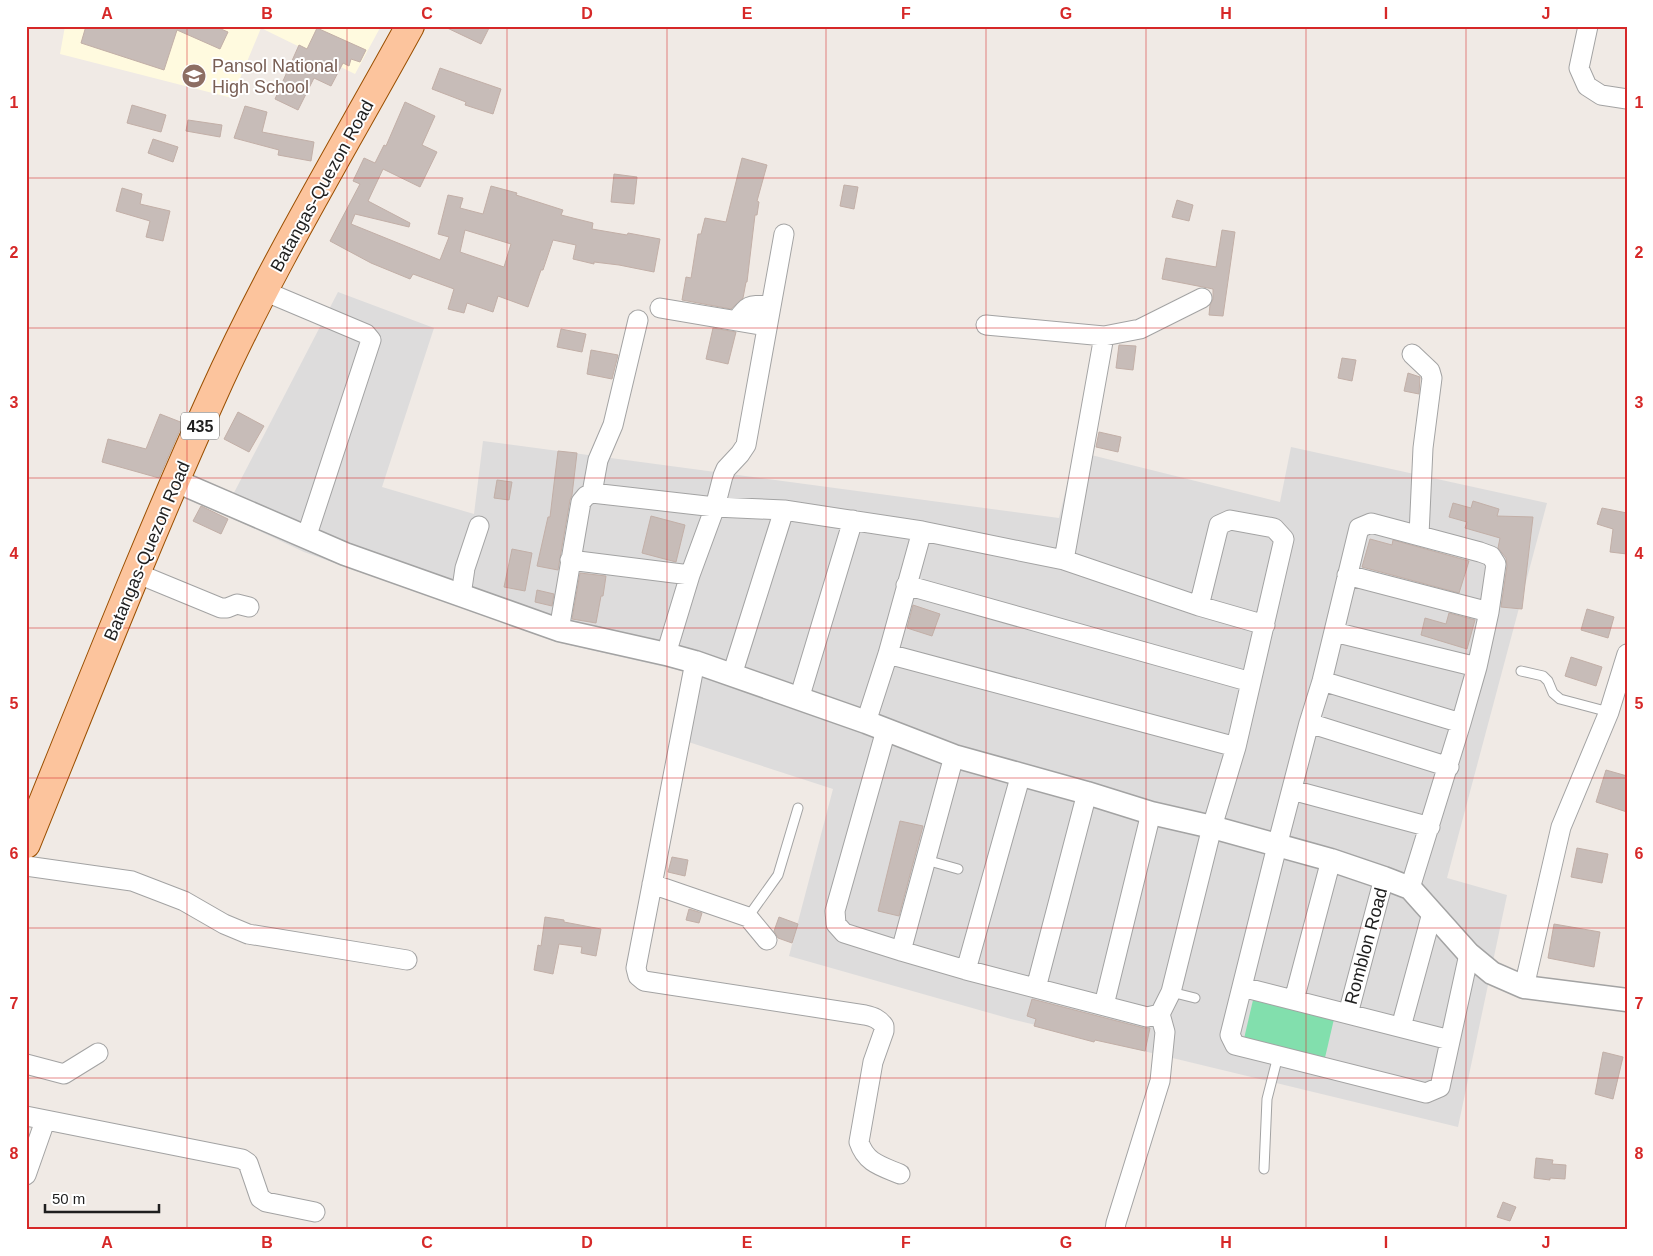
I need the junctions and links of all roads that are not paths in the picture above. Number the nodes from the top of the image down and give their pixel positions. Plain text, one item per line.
1 (410, 26) edge
2 (1588, 26) edge
3 (1627, 99) edge
4 (784, 234) dead end
5 (264, 291) junction
6 (1202, 298) dead end
7 (771, 306) junction
8 (660, 308) dead end
9 (638, 320) dead end
10 (736, 321) junction
11 (986, 325) dead end
12 (767, 326) junction
13 (1104, 336) junction
14 (1412, 354) dead end
15 (176, 481) junction
16 (592, 493) junction
17 (715, 507) junction
18 (784, 510) junction
19 (853, 520) junction
20 (479, 526) dead end
21 (922, 531) junction
22 (1419, 535) junction
23 (306, 538) junction
24 (570, 560) junction
25 (1064, 560) junction
26 (136, 574) junction
27 (690, 575) junction
28 (1347, 575) junction
29 (906, 586) junction
30 (461, 595) junction
31 (1199, 606) junction
32 (249, 607) dead end
33 (1489, 612) junction
34 (1265, 625) junction
35 (559, 630) junction
36 (1334, 632) junction
37 (666, 654) junction
38 (888, 654) junction
39 (1627, 654) edge
40 (695, 662) junction
41 (1478, 667) junction
42 (1521, 672) dead end
43 (732, 675) junction
44 (1322, 681) junction
45 (1251, 682) junction
46 (799, 698) junction
47 (1609, 712) junction
48 (866, 722) junction
49 (1309, 723) junction
50 (1461, 723) junction
51 (886, 730) junction
52 (1236, 748) junction
53 (954, 756) junction
54 (1448, 767) junction
55 (1021, 774) junction
56 (1292, 790) junction
57 (1087, 793) junction
58 (798, 808) dead end
59 (1151, 813) junction
60 (1430, 827) junction
61 (1212, 828) junction
62 (26, 844) edge
63 (1277, 846) junction
64 (926, 860) junction
65 (1331, 860) junction
66 (26, 866) edge
67 (958, 869) dead end
68 (1384, 878) junction
69 (652, 884) junction
70 (1410, 888) junction
71 (1432, 913) junction
72 (748, 916) junction
73 (767, 940) dead end
74 (901, 952) junction
75 (1470, 954) junction
76 (407, 960) dead end
77 (966, 970) junction
78 (1242, 987) junction
79 (1524, 987) junction
80 (1036, 988) junction
81 (1171, 992) junction
82 (1195, 998) dead end
83 (1294, 1000) junction
84 (1627, 1000) edge
85 (1104, 1005) junction
86 (1160, 1014) junction
87 (1348, 1014) junction
88 (1401, 1027) junction
89 (1450, 1040) junction
90 (98, 1053) dead end
91 (1278, 1056) junction
92 (26, 1064) edge
93 (26, 1116) edge
94 (45, 1121) junction
95 (1264, 1169) dead end
96 (900, 1174) dead end
97 (26, 1175) edge
98 (314, 1212) dead end
99 (1115, 1230) edge

1 - 5 main road, Batangas-Quezon Road / 435
2 - 3 street
4 - 7 street
5 - 15 main road, Batangas-Quezon Road / 435
5 - 23 street
6 - 13 street
7 - 10 street
7 - 12 street
8 - 10 street
9 - 16 street
10 - 12 street
11 - 13 street
12 - 17 street
13 - 25 street
14 - 22 street
15 - 23 street
15 - 26 main road, Batangas-Quezon Road / 435
16 - 17 street
16 - 24 street
17 - 18 street
17 - 27 street
18 - 19 street
18 - 43 street
19 - 21 street
19 - 46 street
20 - 30 street
21 - 25 street
21 - 29 street
22 - 28 street
22 - 33 street
23 - 30 street
24 - 27 street
24 - 35 street
25 - 31 street
26 - 32 street
26 - 62 main road, Batangas-Quezon Road / 435
27 - 37 street
28 - 33 street
28 - 36 street
29 - 38 street
29 - 45 street
30 - 35 street
31 - 34 street
31 - 34 street
33 - 41 street
34 - 45 street
35 - 37 street
36 - 41 street
36 - 44 street
37 - 40 street
38 - 48 street
38 - 52 street
39 - 47 street
40 - 43 street
40 - 69 street
41 - 50 street
42 - 47 lane
43 - 46 street
44 - 49 street
44 - 50 street
45 - 52 street
46 - 48 street
47 - 79 street
48 - 51 street
49 - 54 street
49 - 56 street
50 - 54 street
51 - 53 street
51 - 74 street
52 - 61 street
53 - 55 street
53 - 64 street
54 - 60 street
55 - 57 street
55 - 77 street
56 - 60 street
56 - 63 street
57 - 59 street
57 - 80 street
58 - 72 lane
59 - 61 street
59 - 85 street
60 - 70 street
61 - 63 street
61 - 81 street
63 - 65 street
63 - 78 street
64 - 67 lane
64 - 74 street
65 - 68 street
65 - 83 street
66 - 76 street
68 - 70 street
68 - 87 street, Romblon Road
69 - 72 street
69 - 96 street
70 - 71 street
71 - 75 street
71 - 88 street
72 - 73 street
74 - 77 street
75 - 79 street
75 - 89 street
77 - 80 street
78 - 83 street
78 - 91 street
79 - 84 street
80 - 85 street
81 - 82 lane
81 - 86 street
83 - 87 street
85 - 86 street
86 - 99 street
87 - 88 street
88 - 89 street
89 - 91 street
90 - 92 street
91 - 95 lane
93 - 94 street
94 - 97 street
94 - 98 street

